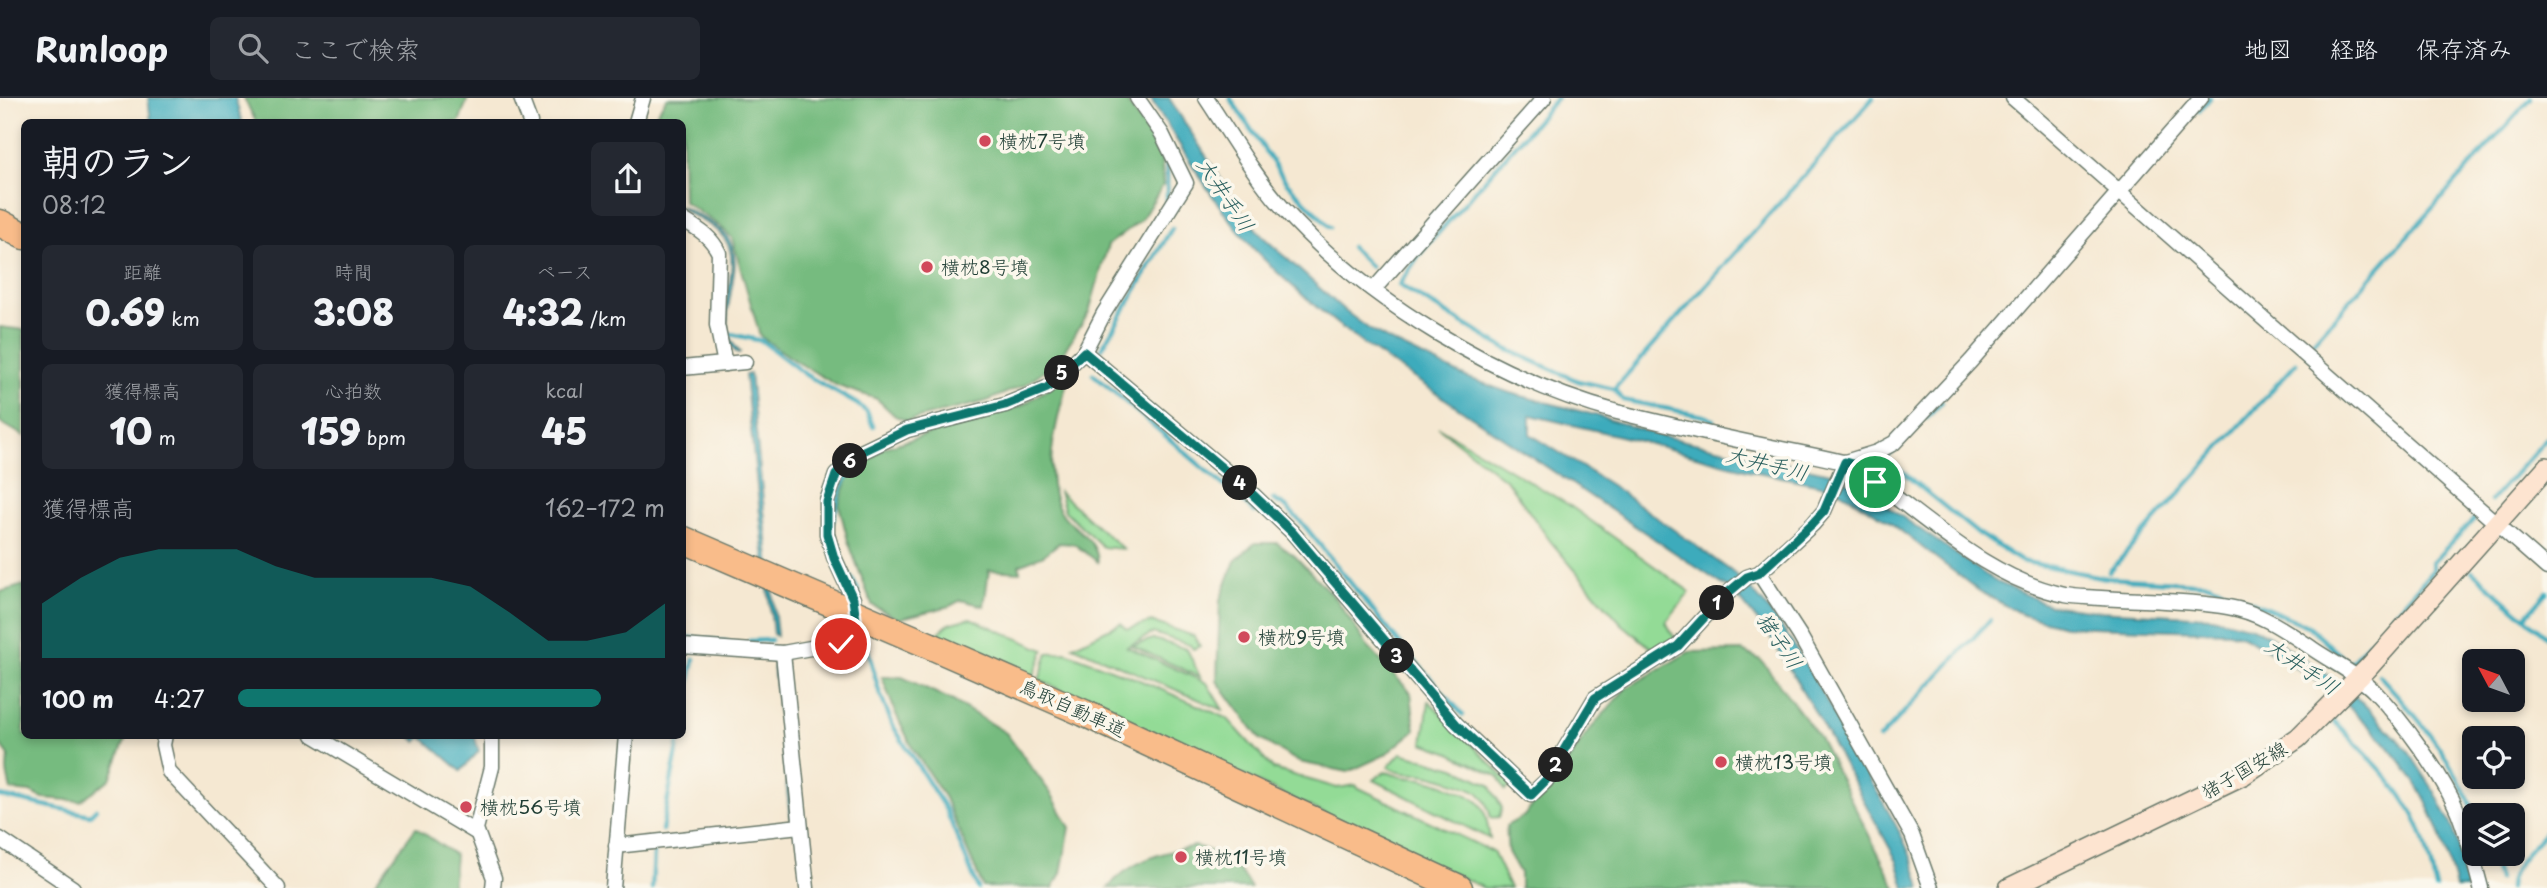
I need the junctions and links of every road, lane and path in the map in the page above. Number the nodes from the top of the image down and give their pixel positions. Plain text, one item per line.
1 (522, 98) edge
2 (643, 98) edge
3 (1137, 98) edge
4 (1206, 98) edge
5 (1544, 98) edge
6 (2012, 98) edge
7 (2202, 98) edge
8 (529, 119) edge
9 (637, 119) edge
10 (2119, 192) junction
11 (686, 222) edge
12 (0, 223) edge
13 (21, 234) edge
14 (0, 243) edge
15 (21, 254) edge
16 (1374, 289) junction
17 (1084, 352) junction
18 (745, 362) dead end
19 (725, 364) junction
20 (686, 368) edge
21 (1845, 462) junction
22 (2547, 467) edge
23 (2497, 524) junction
24 (686, 541) edge
25 (686, 554) edge
26 (2547, 568) edge
27 (1759, 573) junction
28 (686, 646) edge
29 (929, 652) junction
30 (783, 653) junction
31 (2356, 681) junction
32 (164, 739) edge
33 (320, 739) edge
34 (492, 739) edge
35 (626, 739) edge
36 (800, 826) junction
37 (477, 832) junction
38 (0, 839) edge
39 (616, 846) junction
40 (73, 888) edge
41 (278, 888) edge
42 (493, 888) edge
43 (613, 888) edge
44 (807, 888) edge
45 (1428, 888) edge
46 (1459, 888) edge
47 (1931, 888) edge
48 (2009, 888) edge
49 (2481, 888) edge

1 - 8 street
2 - 9 street
3 - 17 street
4 - 16 street
5 - 16 street
6 - 10 street
7 - 10 street
10 - 21 street
10 - 23 street
11 - 19 street
12 - 13 highway
14 - 15 highway
16 - 21 street
17 - 27 street
17 - 30 street
18 - 19 street
19 - 20 street
21 - 27 street
21 - 31 street
22 - 23 main road, 猪子国安線
23 - 26 street
23 - 31 main road, 猪子国安線
24 - 29 highway, 鳥取自動車道, bridge
25 - 29 highway, 鳥取自動車道
27 - 47 street
28 - 30 street
29 - 45 highway, 鳥取自動車道
29 - 46 highway, 鳥取自動車道
30 - 36 street
31 - 48 main road, 猪子国安線
31 - 49 street
32 - 41 street
33 - 37 street
34 - 37 street
35 - 39 street
36 - 39 street
36 - 44 street
37 - 42 street
38 - 40 street
39 - 43 street

